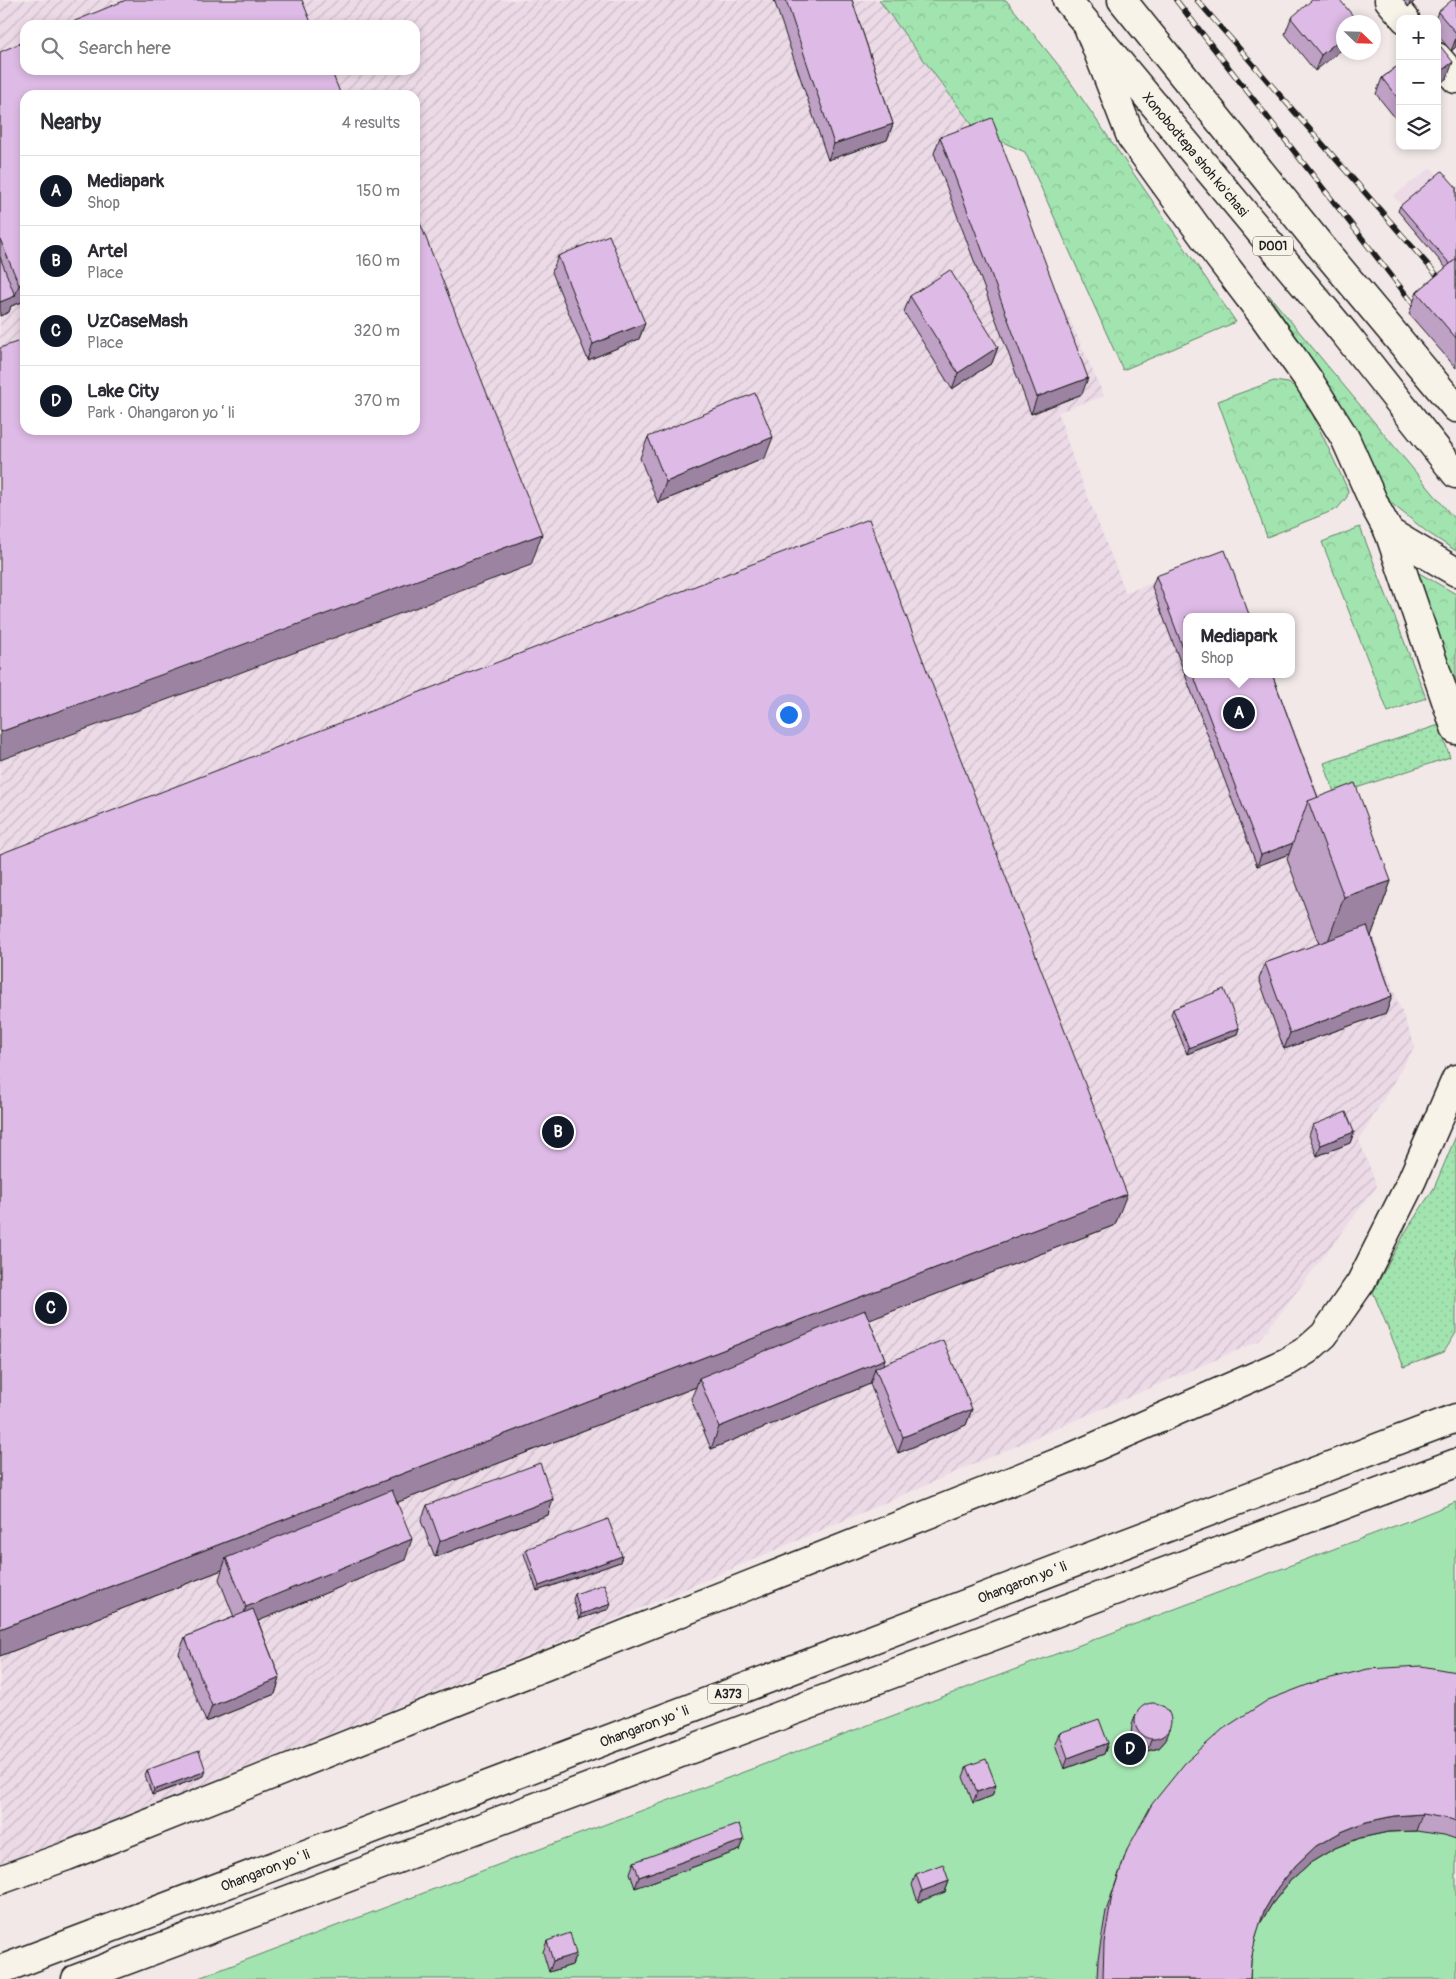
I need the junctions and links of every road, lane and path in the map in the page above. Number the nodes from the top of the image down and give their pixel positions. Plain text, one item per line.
1 (1067, 0) edge
2 (1120, 0) edge
3 (1389, 0) edge
4 (1402, 15) edge
5 (1088, 24) junction
6 (1440, 60) edge
7 (1456, 79) edge
8 (1456, 408) edge
9 (1456, 474) edge
10 (1390, 532) junction
11 (1456, 572) edge
12 (1456, 730) edge
13 (1456, 1079) edge
14 (1456, 1418) edge
15 (1456, 1463) edge
16 (0, 1880) edge
17 (0, 1970) edge
18 (76, 1979) edge

1 - 5 main road, Xonobodtepa shoh ko'chasi / D001
2 - 5 main road
2 - 8 main road, D001
3 - 4 main road
5 - 9 main road, Xonobodtepa shoh ko'chasi / D001
5 - 10 main road
6 - 7 main road
10 - 11 main road
10 - 12 main road
13 - 16 main road
14 - 17 main road, Ohangaron yoʻli / A373
15 - 18 main road

